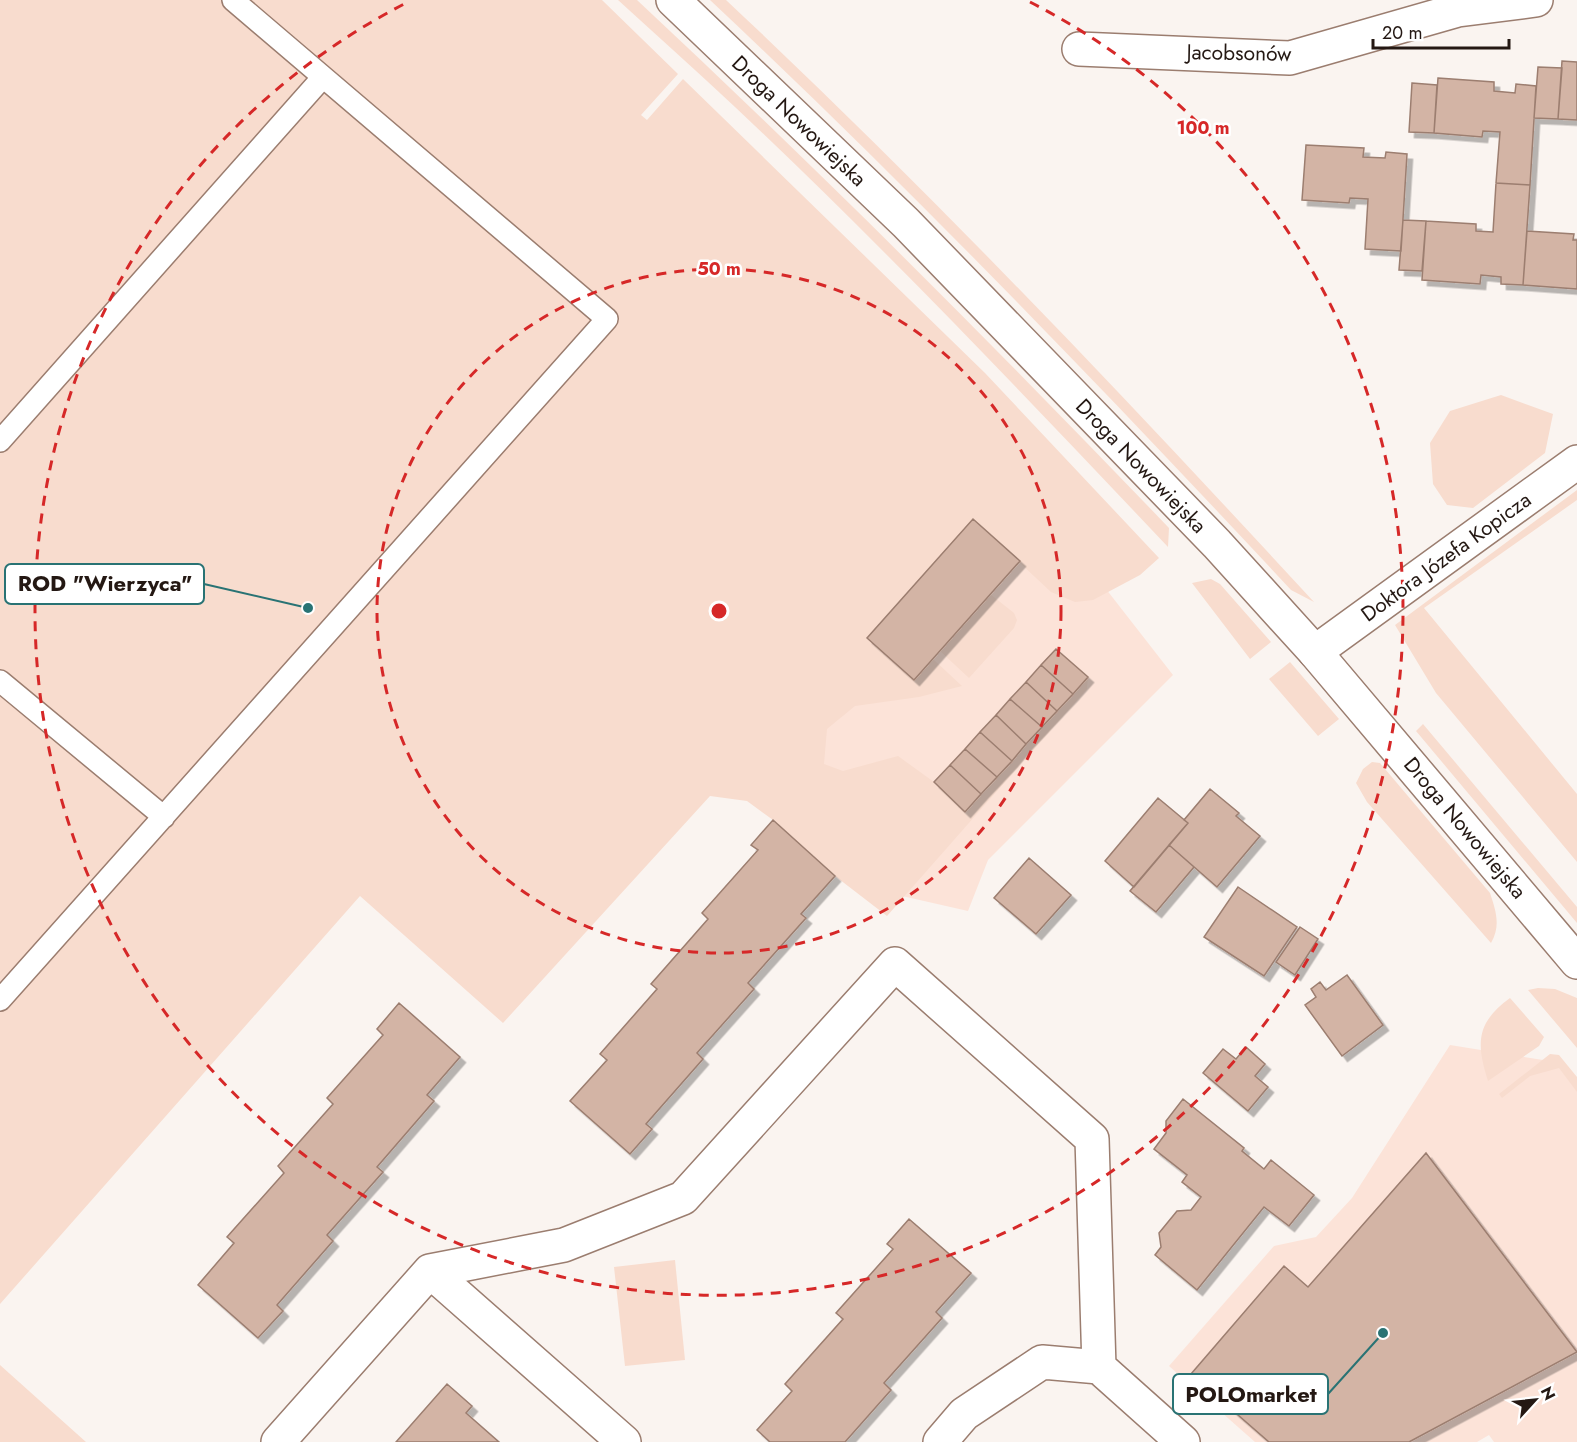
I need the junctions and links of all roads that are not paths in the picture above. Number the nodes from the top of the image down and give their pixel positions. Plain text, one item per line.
1 (233, 0) edge
2 (673, 0) edge
3 (1536, 0) edge
4 (1079, 49) dead end
5 (323, 77) junction
6 (0, 441) edge
7 (1577, 462) edge
8 (1315, 652) junction
9 (0, 681) edge
10 (164, 817) junction
11 (1577, 962) edge
12 (0, 1000) edge
13 (430, 1271) junction
14 (1099, 1367) junction
15 (278, 1442) edge
16 (624, 1442) edge
17 (940, 1442) edge
18 (1183, 1442) edge

1 - 5 lane
2 - 8 street, Droga Nowowiejska
3 - 4 street, Jacobsonów
5 - 6 lane
5 - 10 lane
7 - 8 street, Doktora Józefa Kopicza
8 - 11 street, Droga Nowowiejska
9 - 10 lane
10 - 12 lane
13 - 14 street
13 - 15 street
13 - 16 street
14 - 17 street
14 - 18 street

